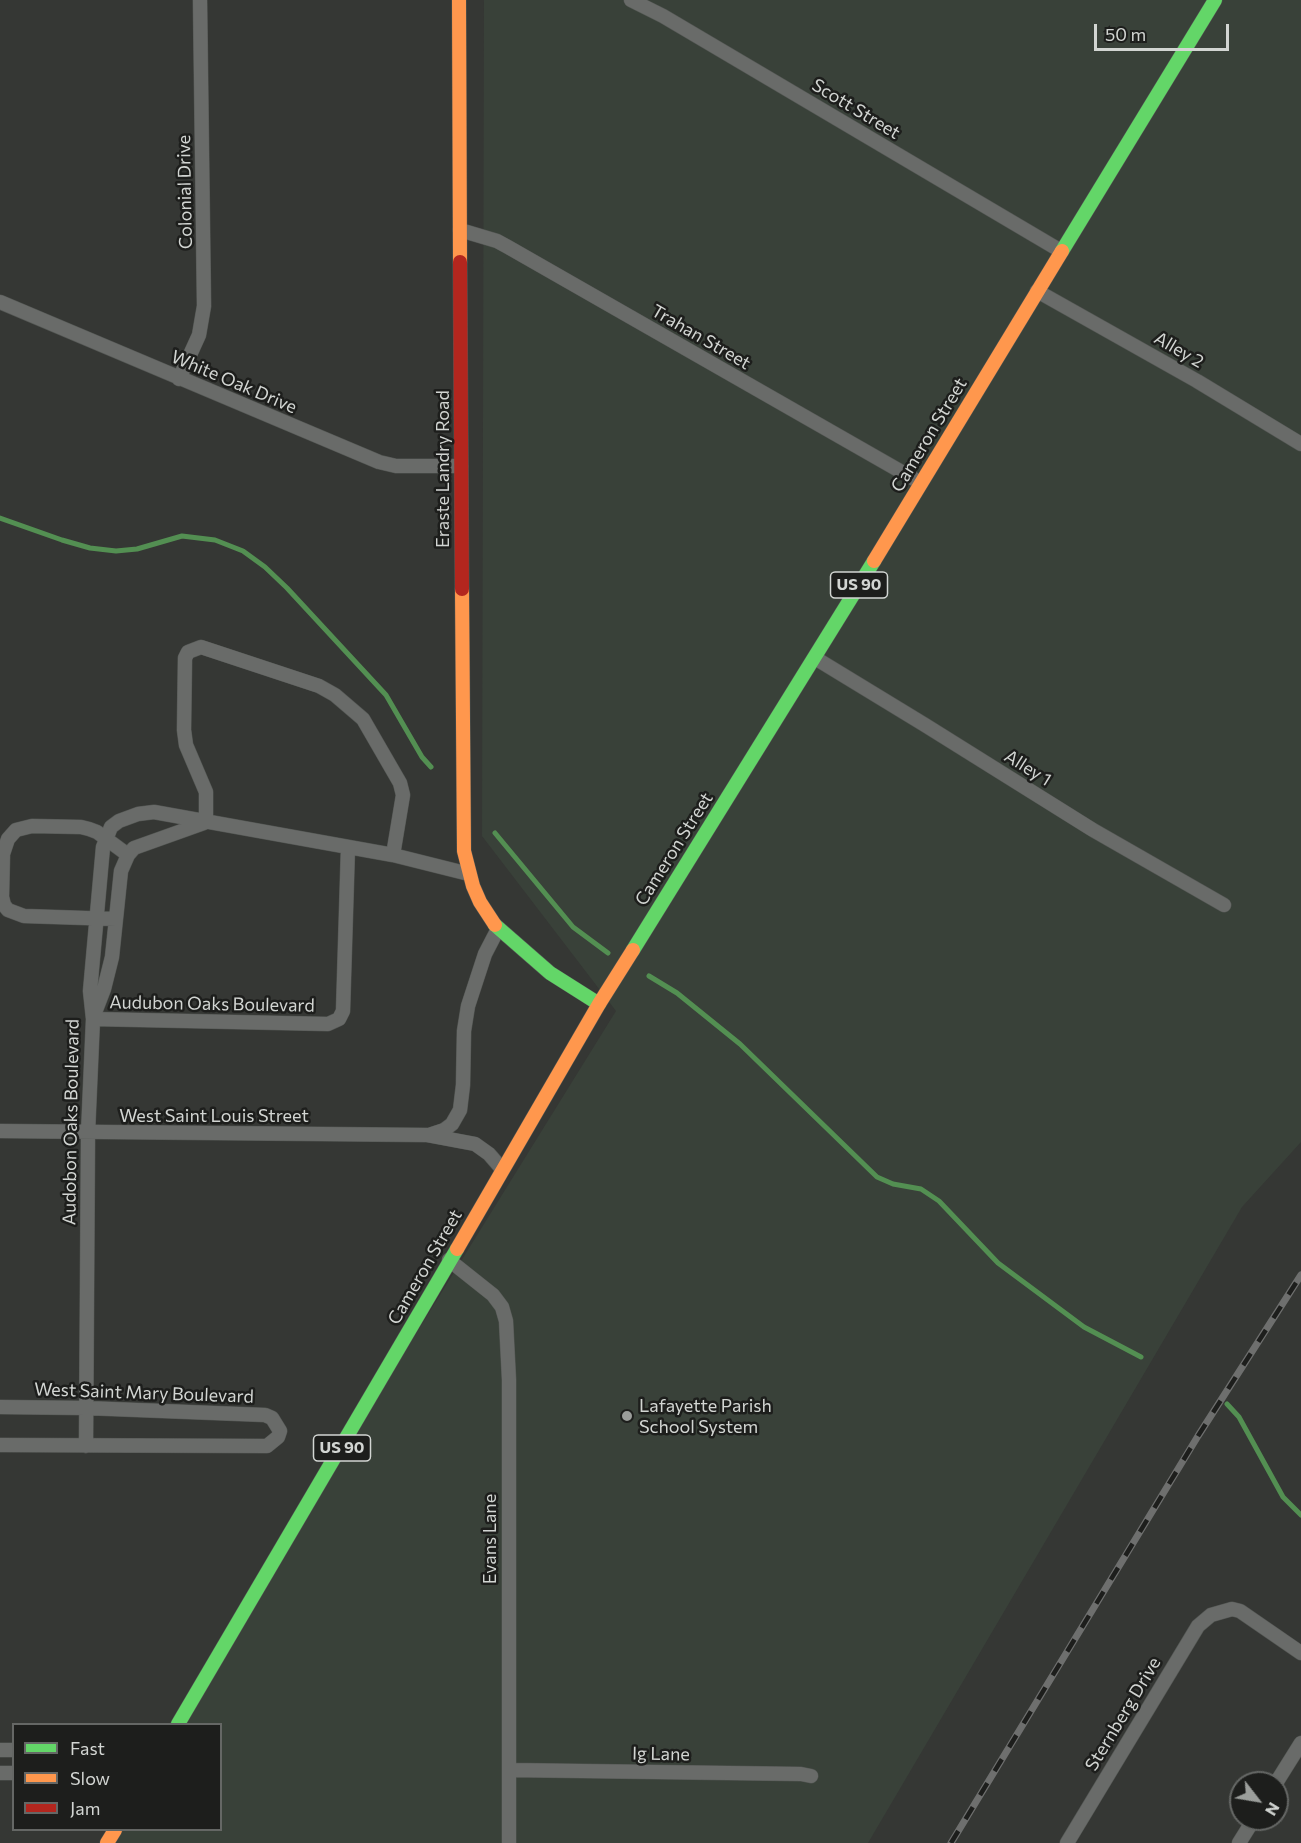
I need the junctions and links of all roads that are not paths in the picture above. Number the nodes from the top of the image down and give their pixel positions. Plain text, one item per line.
1 (200, 0) edge
2 (459, 0) edge
3 (631, 0) edge
4 (1215, 0) edge
5 (460, 230) junction
6 (1061, 251) junction
7 (1037, 291) junction
8 (0, 302) edge
9 (179, 379) junction
10 (1301, 444) edge
11 (461, 466) junction
12 (921, 483) junction
13 (814, 658) junction
14 (206, 822) junction
15 (105, 838) junction
16 (348, 847) junction
17 (128, 855) junction
18 (393, 855) junction
19 (469, 874) junction
20 (1224, 905) dead end
21 (95, 918) junction
22 (116, 919) junction
23 (498, 929) junction
24 (599, 1004) junction
25 (93, 1019) junction
26 (0, 1131) edge
27 (88, 1132) junction
28 (427, 1135) junction
29 (502, 1169) junction
30 (449, 1260) junction
31 (0, 1407) edge
32 (86, 1408) junction
33 (0, 1445) edge
34 (86, 1446) junction
35 (1301, 1653) edge
36 (179, 1723) edge
37 (1301, 1743) edge
38 (510, 1770) junction
39 (1284, 1771) edge
40 (811, 1776) dead end
41 (509, 1843) edge
42 (1066, 1843) edge

1 - 9 street, Colonial Drive
2 - 5 main road, Eraste Landry Road
3 - 6 street, Scott Street
4 - 6 main road, Cameron Street / US 90
5 - 11 main road, Eraste Landry Road
5 - 12 street, Trahan Street
6 - 7 main road, Cameron Street / US 90
7 - 10 street, Alley 2
7 - 12 main road, Cameron Street / US 90
8 - 9 street, White Oak Drive
9 - 11 street, White Oak Drive
11 - 19 main road, Eraste Landry Road
12 - 13 main road, Cameron Street / US 90
13 - 20 street, Alley 1
13 - 24 main road, Cameron Street / US 90
14 - 15 street
14 - 16 street
14 - 17 street
14 - 18 street
15 - 17 street
15 - 21 street, Audobon Oaks Boulevard
15 - 21 street
16 - 18 street
16 - 25 street, Audubon Oaks Boulevard
17 - 22 street, Audubon Oaks Boulevard
18 - 19 street
19 - 23 main road, Eraste Landry Road
21 - 22 street
21 - 25 street, Audobon Oaks Boulevard
22 - 25 street, Audubon Oaks Boulevard
23 - 24 main road, Eraste Landry Road
23 - 28 street
24 - 29 main road, Cameron Street / US 90
25 - 27 street, Audobon Oaks Boulevard
26 - 27 street, West Saint Louis Street
27 - 28 street, West Saint Louis Street
27 - 32 street, Audobon Oaks Boulevard
28 - 29 street
29 - 30 main road, Cameron Street / US 90
30 - 36 main road, Cameron Street / US 90
30 - 38 street, Evans Lane
31 - 32 street, West Saint Mary Boulevard
32 - 34 street
32 - 34 street, West Saint Mary Boulevard
33 - 34 street, West Saint Mary Boulevard
35 - 42 street, Sternberg Drive
37 - 39 street
38 - 40 street, Ig Lane
38 - 41 street, Evans Lane

